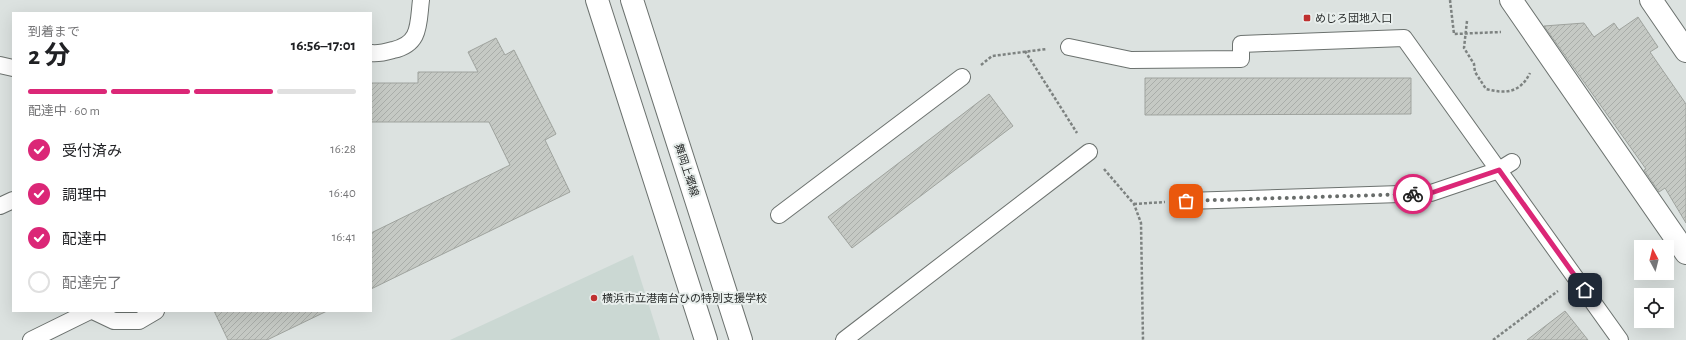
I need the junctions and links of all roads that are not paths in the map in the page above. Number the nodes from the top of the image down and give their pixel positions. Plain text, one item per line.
1 (421, 0) edge
2 (597, 0) edge
3 (632, 0) edge
4 (1511, 0) edge
5 (1651, 0) edge
6 (1070, 47) road end
7 (1686, 51) edge
8 (372, 53) edge
9 (0, 65) edge
10 (12, 68) edge
11 (962, 78) road end
12 (1089, 152) road end
13 (1506, 166) junction
14 (12, 200) edge
15 (1186, 201) road end
16 (0, 206) edge
17 (779, 215) dead end
18 (1686, 253) edge
19 (89, 312) edge
20 (93, 312) edge
21 (154, 312) edge
22 (31, 340) edge
23 (706, 340) edge
24 (741, 340) edge
25 (844, 340) edge
26 (1620, 340) edge

1 - 8 lane
2 - 23 street
3 - 24 street, 舞岡上郷線
4 - 18 street
5 - 7 street
6 - 13 lane
9 - 10 lane
11 - 17 lane
12 - 25 lane
13 - 15 lane
13 - 26 lane
14 - 16 lane
19 - 22 lane
20 - 21 lane

